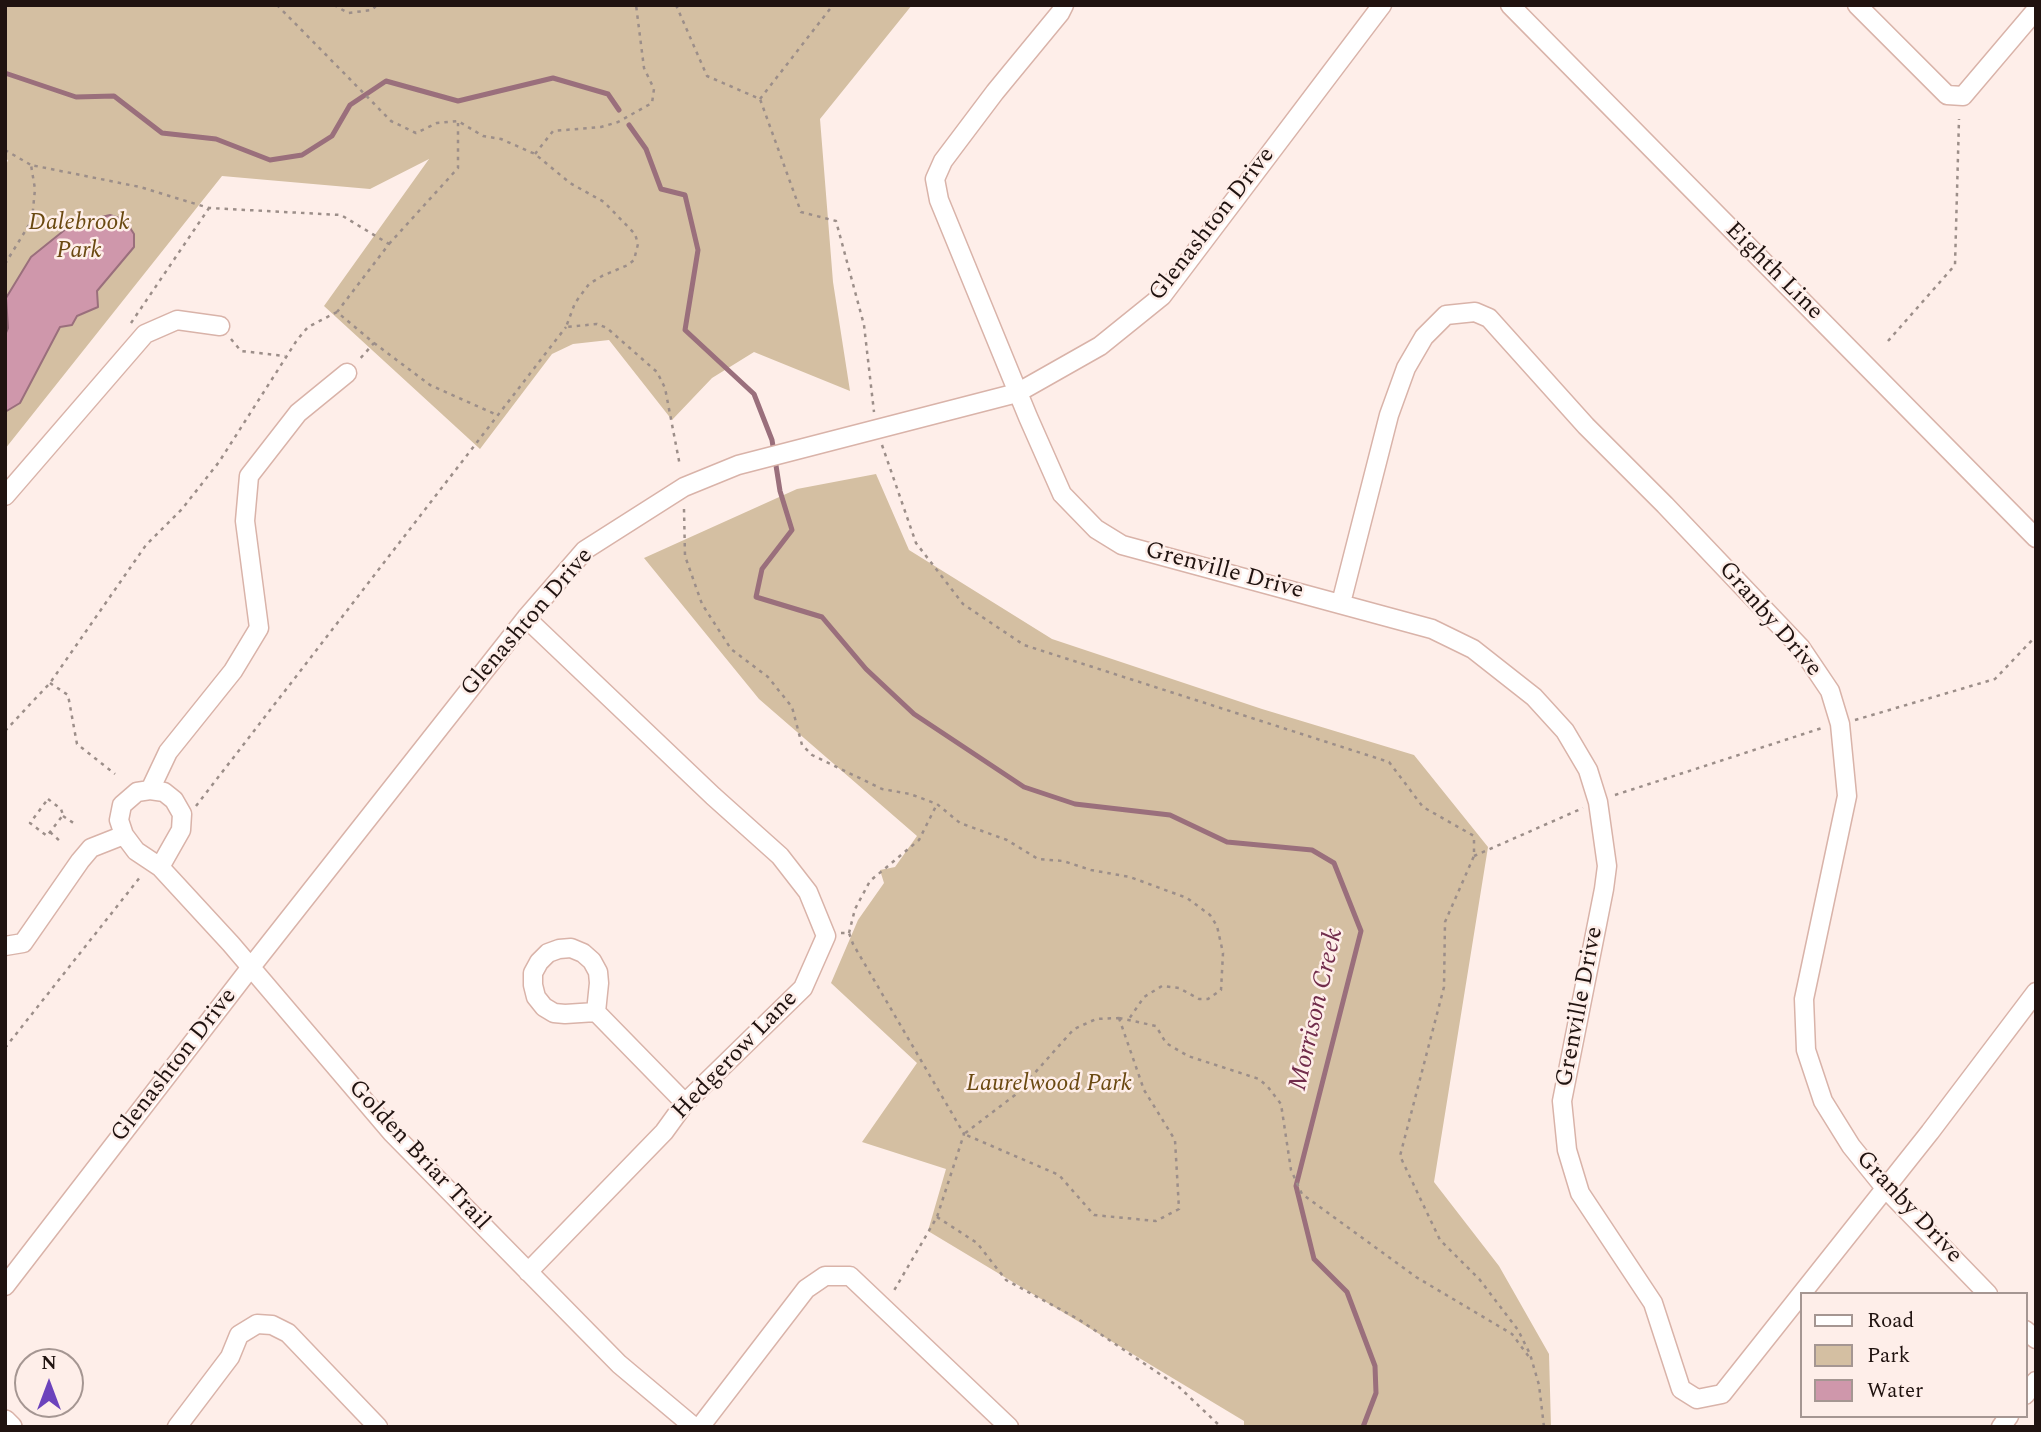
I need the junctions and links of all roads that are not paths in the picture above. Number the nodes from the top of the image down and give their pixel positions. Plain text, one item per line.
1 (1064, 5) edge
2 (1382, 5) edge
3 (1510, 5) edge
4 (1857, 5) edge
5 (2036, 9) edge
6 (220, 326) road end
7 (347, 373) road end
8 (1017, 393) junction
9 (5, 496) edge
10 (2036, 538) edge
11 (1341, 603) junction
12 (526, 618) junction
13 (149, 790) junction
14 (124, 835) junction
15 (160, 867) junction
16 (5, 946) edge
17 (251, 967) junction
18 (2036, 992) edge
19 (596, 1012) dead end
20 (685, 1103) junction
21 (1885, 1188) junction
22 (528, 1272) junction
23 (7, 1278) edge
24 (1803, 1292) edge
25 (1986, 1292) edge
26 (1800, 1295) edge
27 (5, 1420) edge
28 (11, 1427) edge
29 (177, 1427) edge
30 (378, 1427) edge
31 (694, 1427) edge
32 (700, 1427) edge
33 (1009, 1427) edge

1 - 8 street, Grenville Drive
2 - 8 street, Glenashton Drive
3 - 10 street, Eighth Line
4 - 5 street
6 - 9 street
7 - 13 street
8 - 11 street, Grenville Drive
8 - 12 street, Glenashton Drive
11 - 21 street, Granby Drive
11 - 26 street, Grenville Drive
12 - 17 street, Glenashton Drive
12 - 20 street, Hedgerow Lane
13 - 14 street
13 - 15 street
14 - 15 street, Golden Briar Trail
14 - 16 street
15 - 17 street, Golden Briar Trail
17 - 22 street, Golden Briar Trail
17 - 23 street, Glenashton Drive
18 - 21 street, Grenville Drive
19 - 20 street
20 - 22 street, Hedgerow Lane
21 - 24 street, Grenville Drive
21 - 25 street, Granby Drive
22 - 31 street, Golden Briar Trail
27 - 28 main road
29 - 30 street
32 - 33 street

